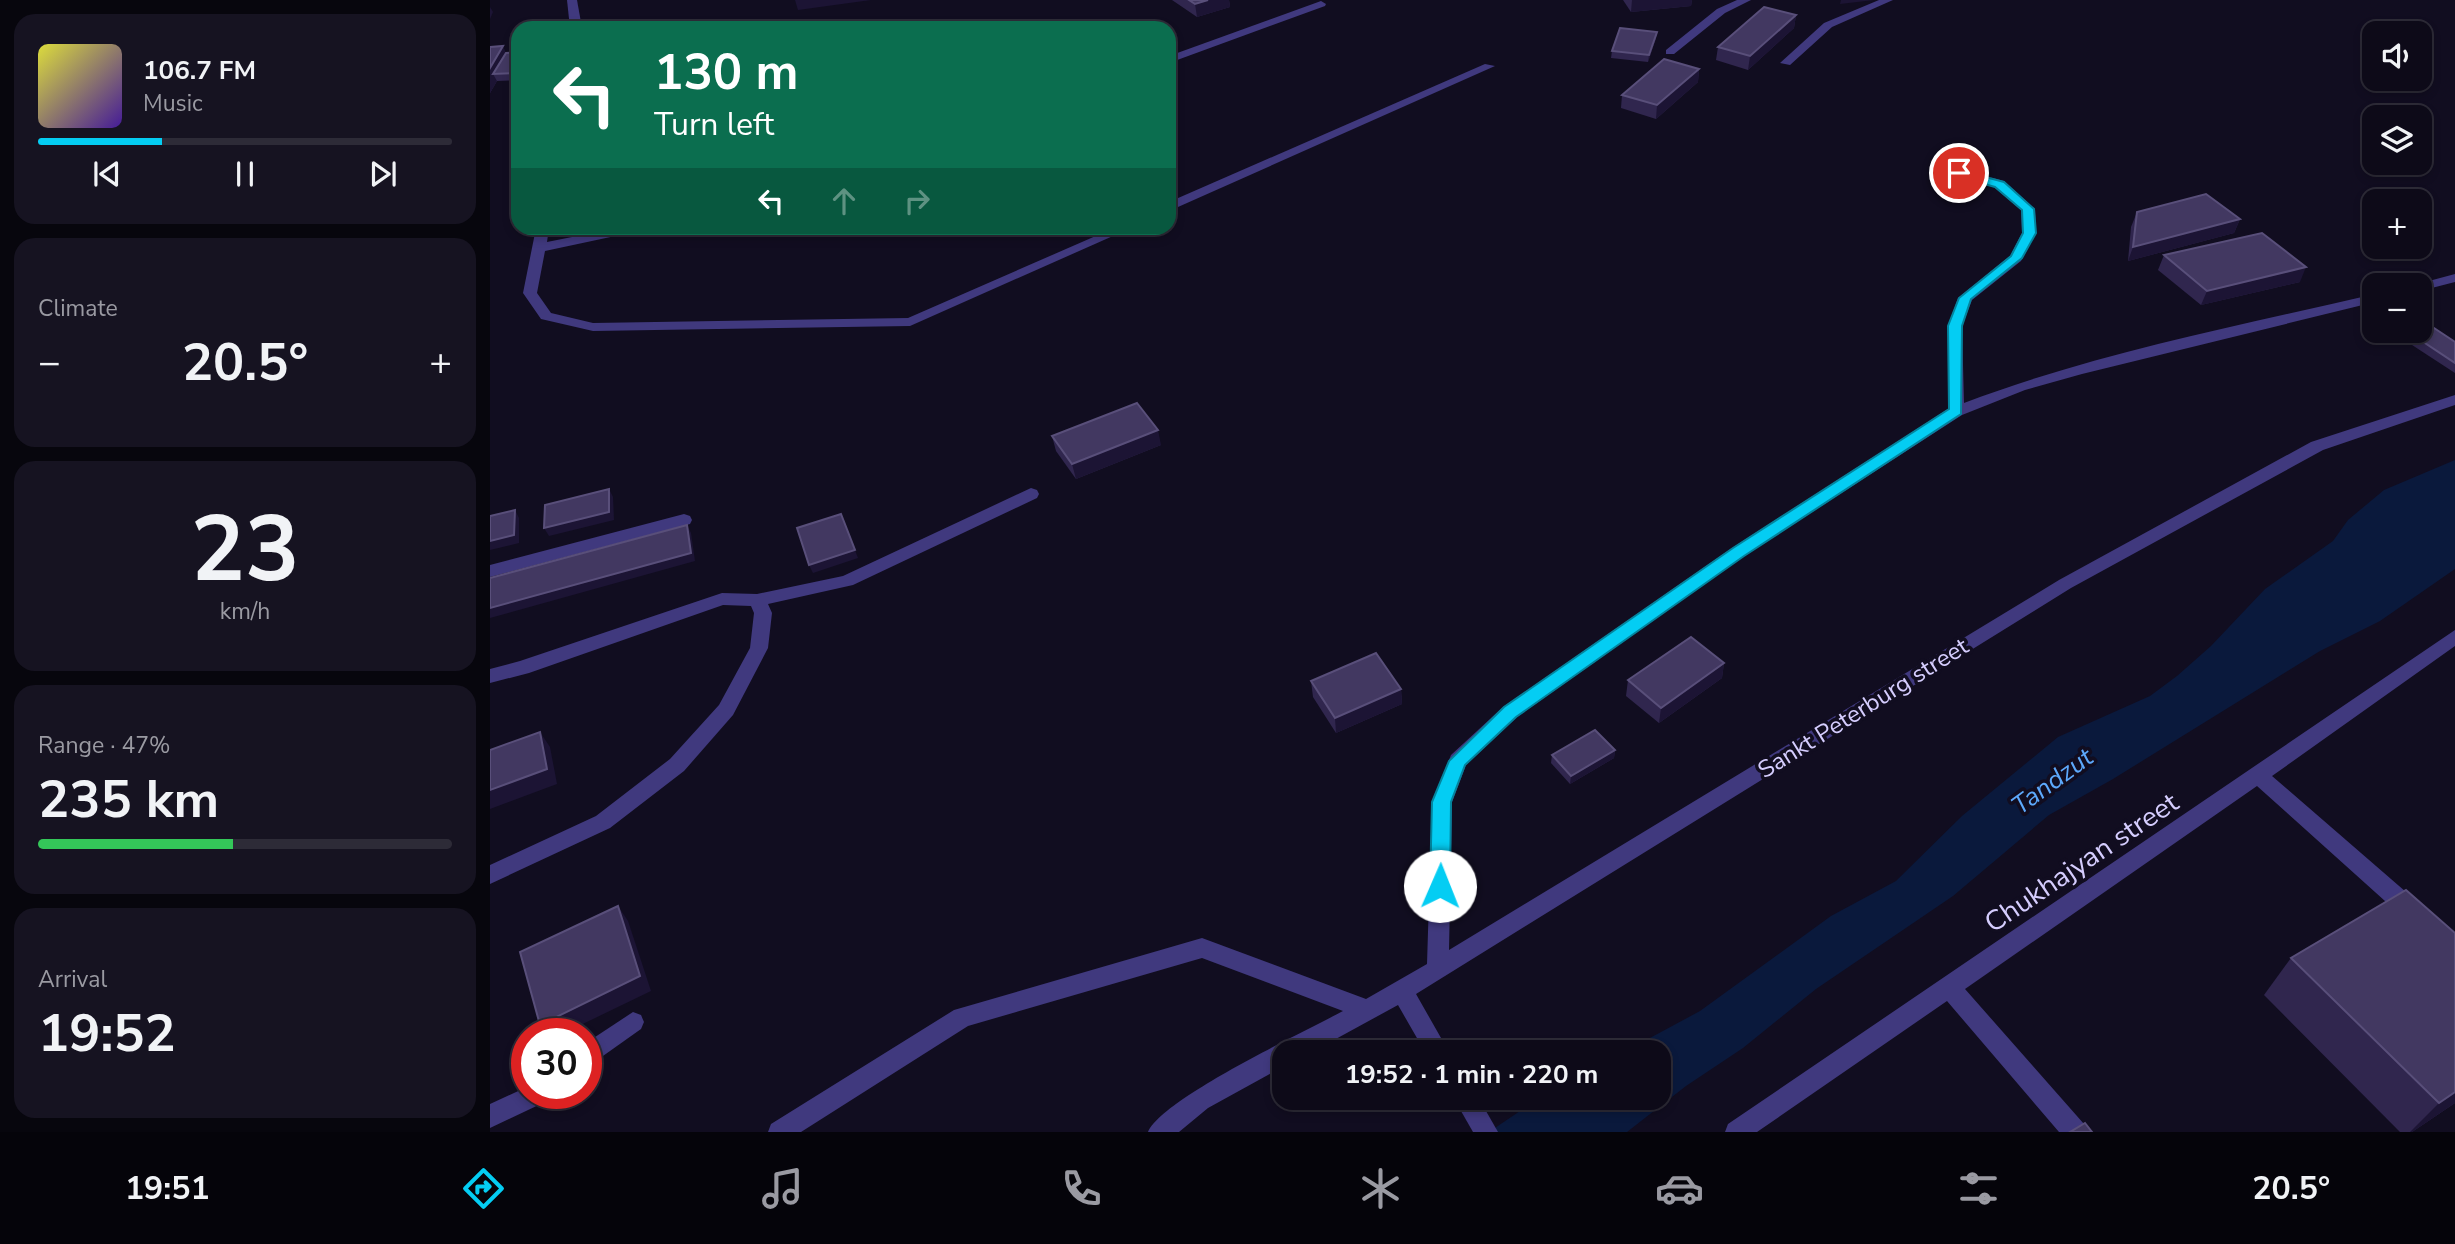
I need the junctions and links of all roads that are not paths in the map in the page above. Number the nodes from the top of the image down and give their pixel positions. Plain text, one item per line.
1 (572, 0) edge
2 (1746, 0) edge
3 (1888, 0) edge
4 (1321, 4) dead end
5 (573, 21) edge
6 (1670, 52) dead end
7 (1176, 57) edge
8 (1786, 64) dead end
9 (1489, 66) dead end
10 (1959, 173) dead end
11 (1176, 204) edge
12 (542, 235) edge
13 (601, 235) edge
14 (1108, 235) edge
15 (539, 248) junction
16 (2455, 278) edge
17 (2432, 283) edge
18 (2362, 301) edge
19 (2455, 400) edge
20 (1956, 411) junction
21 (1031, 494) dead end
22 (684, 520) dead end
23 (490, 571) edge
24 (757, 600) junction
25 (2455, 636) edge
26 (490, 676) edge
27 (2258, 775) junction
28 (490, 875) edge
29 (2424, 921) edge
30 (1438, 969) junction
31 (1949, 986) junction
32 (1402, 991) junction
33 (1367, 1010) junction
34 (633, 1022) dead end
35 (1311, 1040) edge
36 (1431, 1040) edge
37 (602, 1046) edge
38 (1272, 1061) edge
39 (511, 1106) edge
40 (490, 1116) edge
41 (780, 1132) edge
42 (1160, 1132) edge
43 (1737, 1132) edge
44 (2075, 1132) edge

1 - 5 street
2 - 6 street
3 - 8 street
4 - 7 street
9 - 11 street
10 - 20 street
12 - 15 street
13 - 15 street
14 - 15 street
16 - 17 street
18 - 20 street
19 - 30 street, Sankt Peterburg street
20 - 30 street
21 - 24 street
22 - 23 street
24 - 26 street
24 - 28 street
25 - 27 street, Chukhajyan street
27 - 29 street
27 - 31 street, Chukhajyan street
30 - 32 street, Sankt Peterburg street
31 - 43 street, Chukhajyan street
31 - 44 street
32 - 33 street, Sankt Peterburg street
32 - 36 street
33 - 35 street, Sankt Peterburg street
33 - 41 street
34 - 37 street
38 - 42 street
39 - 40 street

